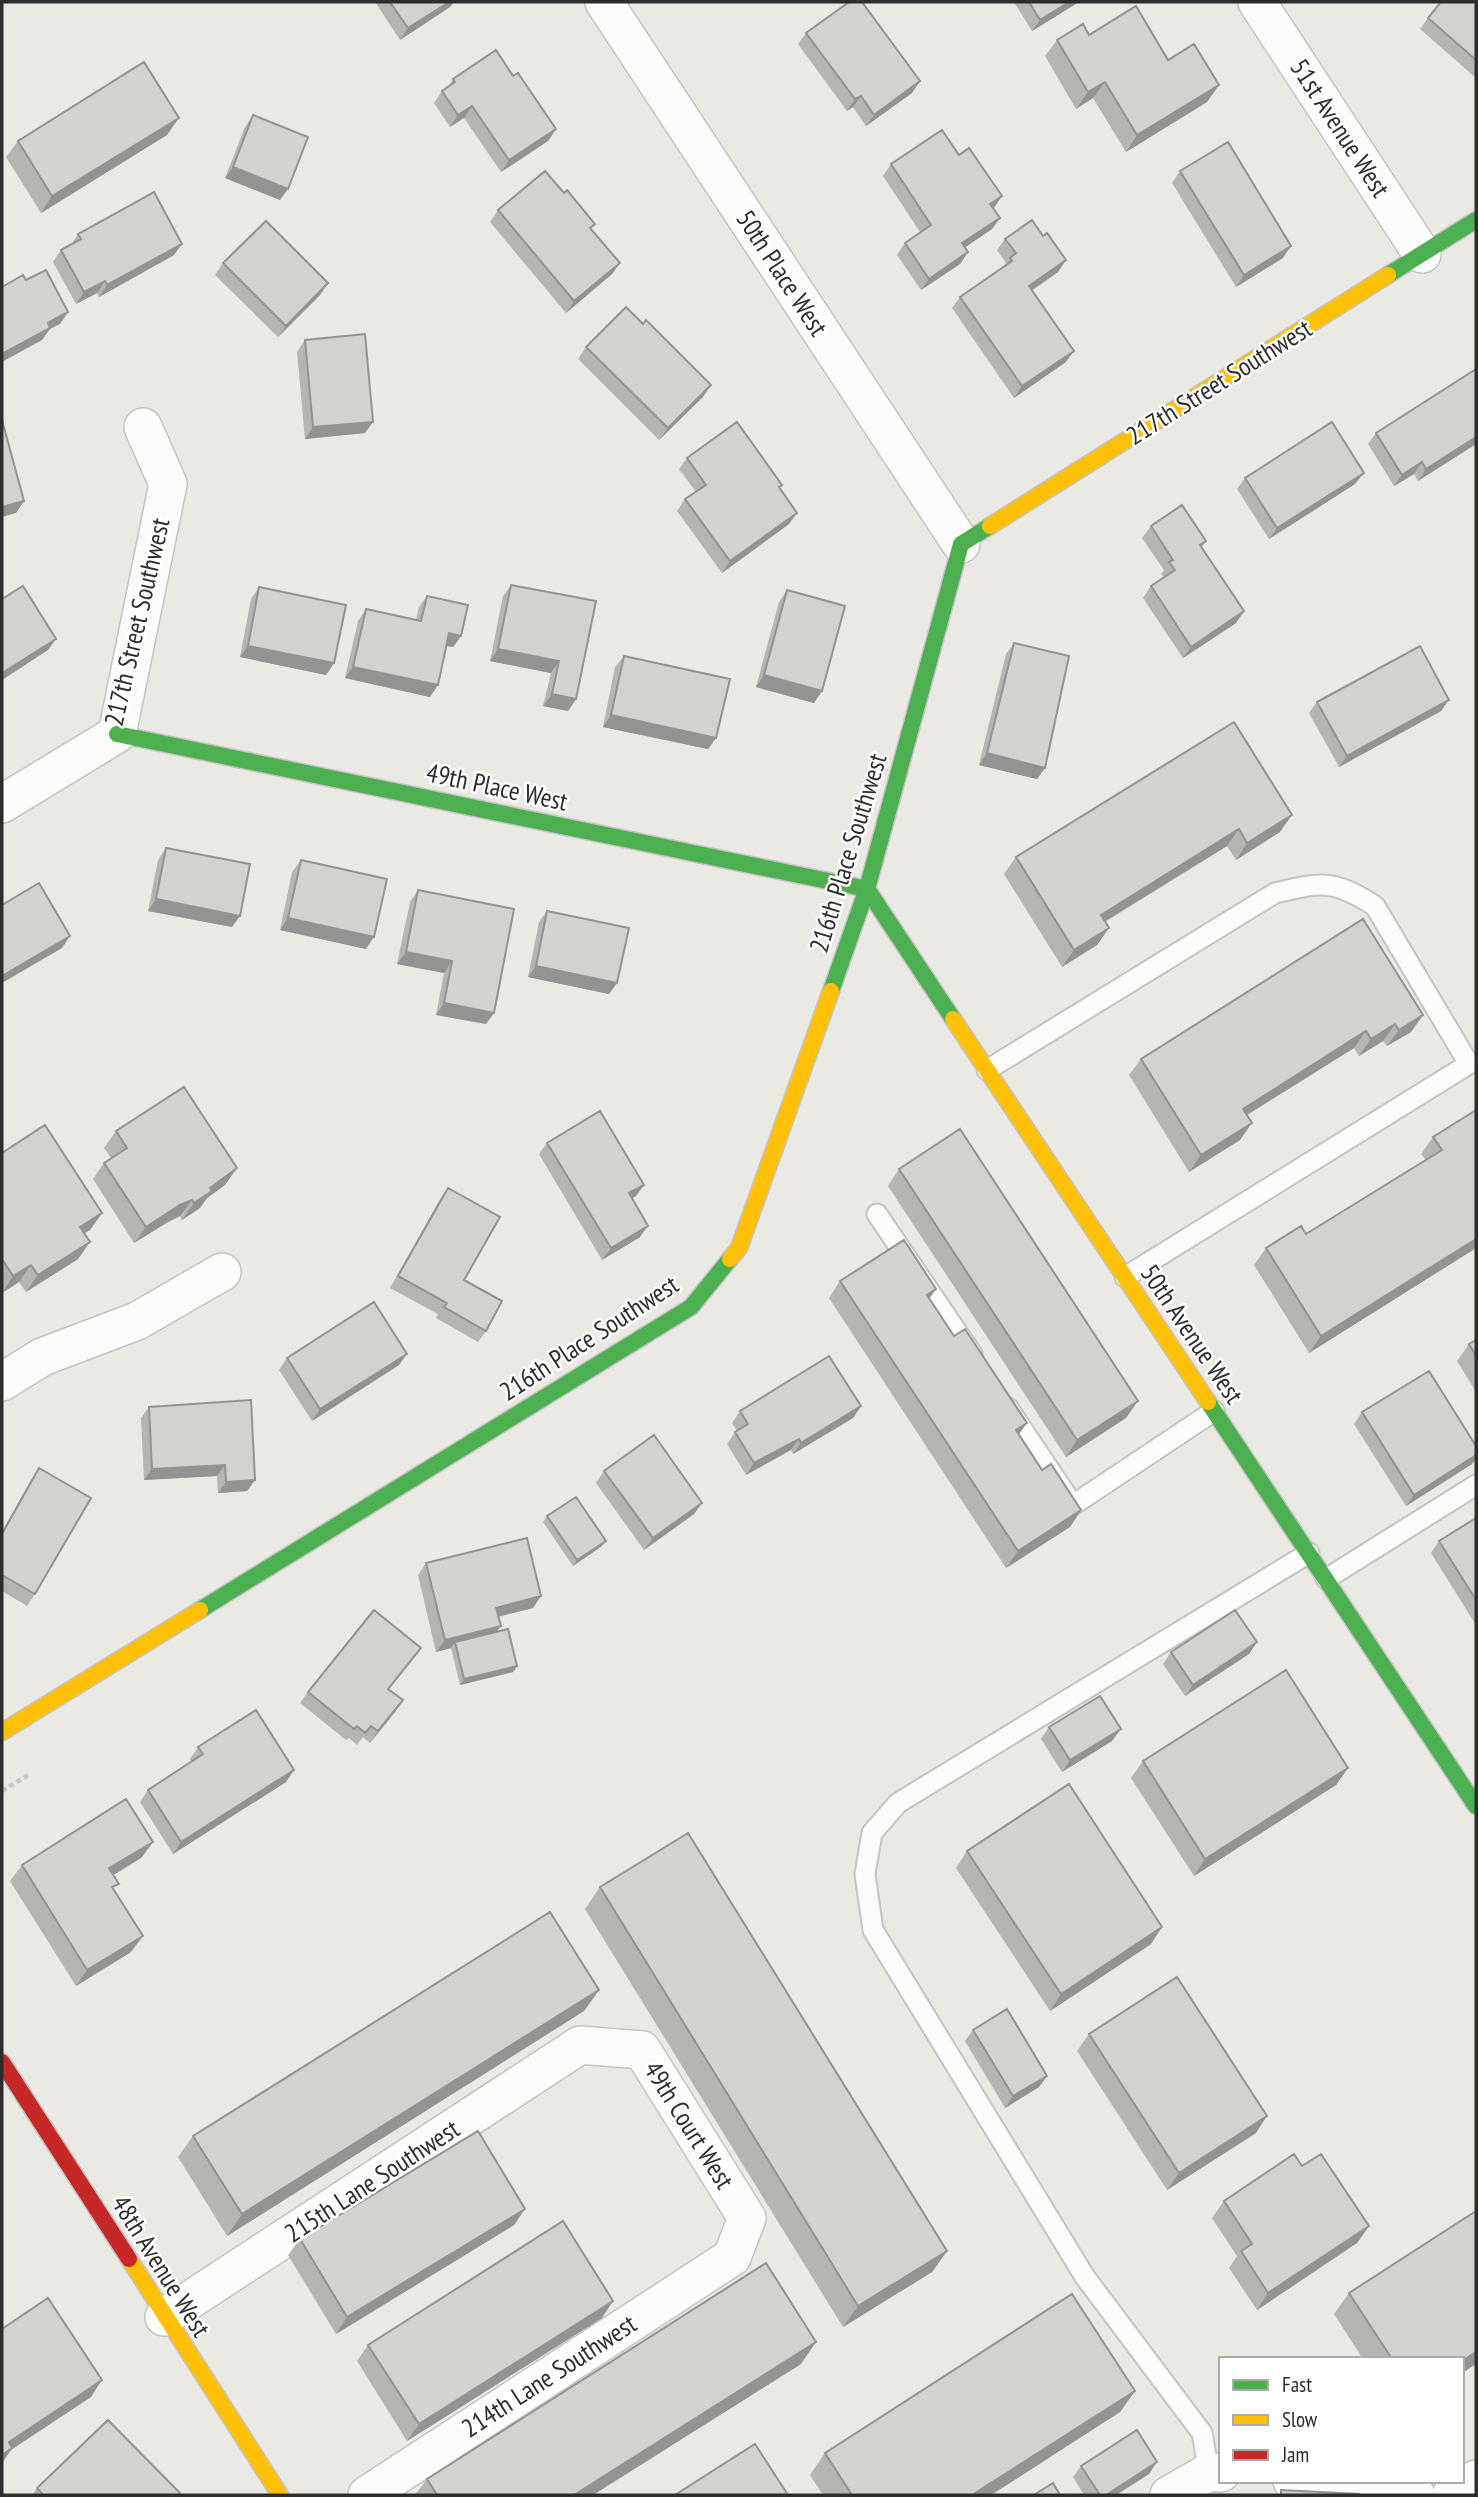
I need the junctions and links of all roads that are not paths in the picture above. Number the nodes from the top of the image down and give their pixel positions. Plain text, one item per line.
1 (604, 2) edge
2 (1257, 2) edge
3 (1476, 220) edge
4 (1422, 254) junction
5 (143, 427) dead end
6 (961, 544) junction
7 (117, 734) junction
8 (2, 804) edge
9 (867, 889) junction
10 (987, 1070) junction
11 (877, 1214) dead end
12 (222, 1272) dead end
13 (1125, 1277) junction
14 (983, 1371) edge
15 (2, 1382) edge
16 (998, 1393) edge
17 (1214, 1411) junction
18 (1476, 1485) edge
19 (1308, 1553) junction
20 (1326, 1579) junction
21 (2, 1732) edge
22 (1468, 1774) edge
23 (1476, 1806) edge
24 (580, 2045) joint
25 (2, 2062) edge
26 (732, 2257) joint
27 (164, 2317) junction
28 (1215, 2472) edge
29 (1476, 2479) edge
30 (1310, 2483) edge
31 (280, 2495) edge
32 (367, 2495) edge
33 (1169, 2495) edge
34 (1416, 2495) edge
35 (1451, 2495) edge

1 - 6 street, 50th Place West
2 - 4 street, 51st Avenue West
3 - 4 street, 217th Street Southwest
4 - 6 street, 217th Street Southwest
5 - 7 street, 217th Street Southwest
6 - 9 street, 216th Place Southwest
7 - 8 street, 217th Street Southwest
7 - 9 street, 49th Place West
9 - 10 street, 50th Avenue West
9 - 21 street, 216th Place Southwest
10 - 13 street, 50th Avenue West
10 - 13 lane
11 - 14 lane
12 - 15 street
13 - 17 street, 50th Avenue West
16 - 17 lane
17 - 19 street, 50th Avenue West
18 - 20 lane
19 - 20 street, 50th Avenue West
19 - 28 lane
20 - 22 street, 50th Avenue West
22 - 23 street, 50th Avenue West
24 - 26 street, 49th Court West
24 - 27 street, 215th Lane Southwest
25 - 27 street, 48th Avenue West
26 - 32 street, 214th Lane Southwest
27 - 31 street, 48th Avenue West
28 - 33 street
29 - 35 street
30 - 34 street

